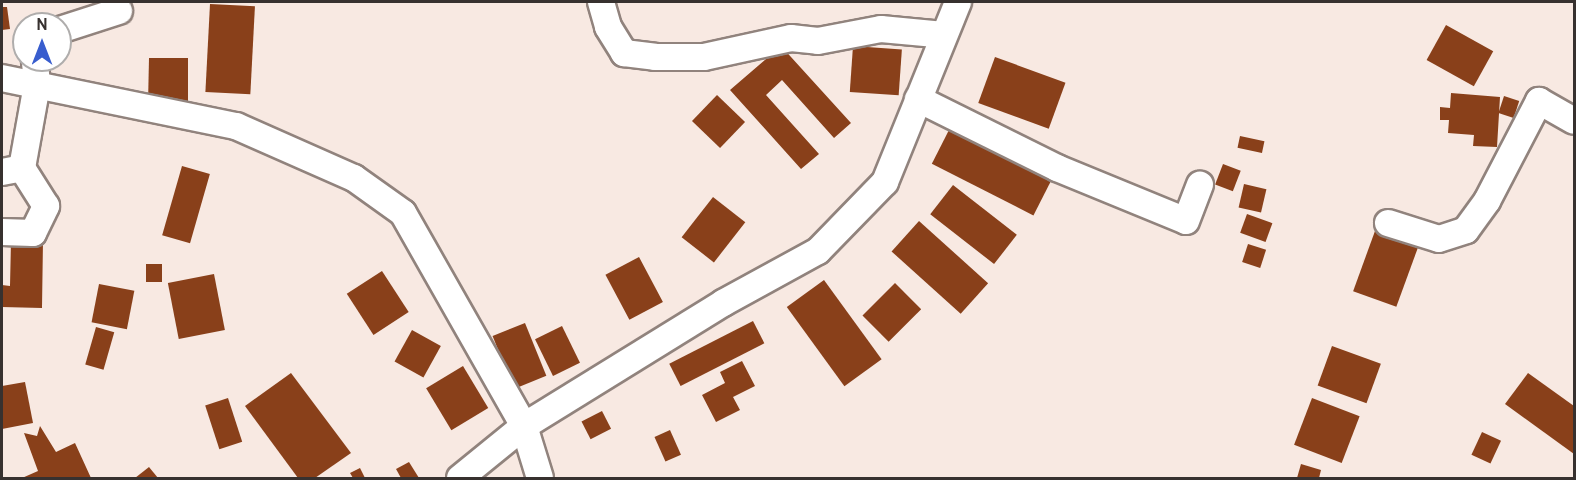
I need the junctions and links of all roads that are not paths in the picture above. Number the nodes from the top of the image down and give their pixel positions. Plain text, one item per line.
1 (601, 2) edge
2 (958, 2) edge
3 (119, 11) dead end
4 (72, 26) edge
5 (944, 35) junction
6 (36, 72) edge
7 (2, 78) edge
8 (918, 99) junction
9 (1575, 121) edge
10 (12, 170) edge
11 (1200, 185) dead end
12 (1388, 223) dead end
13 (2, 232) edge
14 (524, 426) junction
15 (460, 478) edge
16 (540, 478) edge

1 - 5 street
2 - 5 street
3 - 4 street
5 - 8 street
6 - 7 street
6 - 10 street
6 - 14 street
8 - 11 street
8 - 14 street
9 - 12 street
10 - 13 street
14 - 15 street
14 - 16 street

